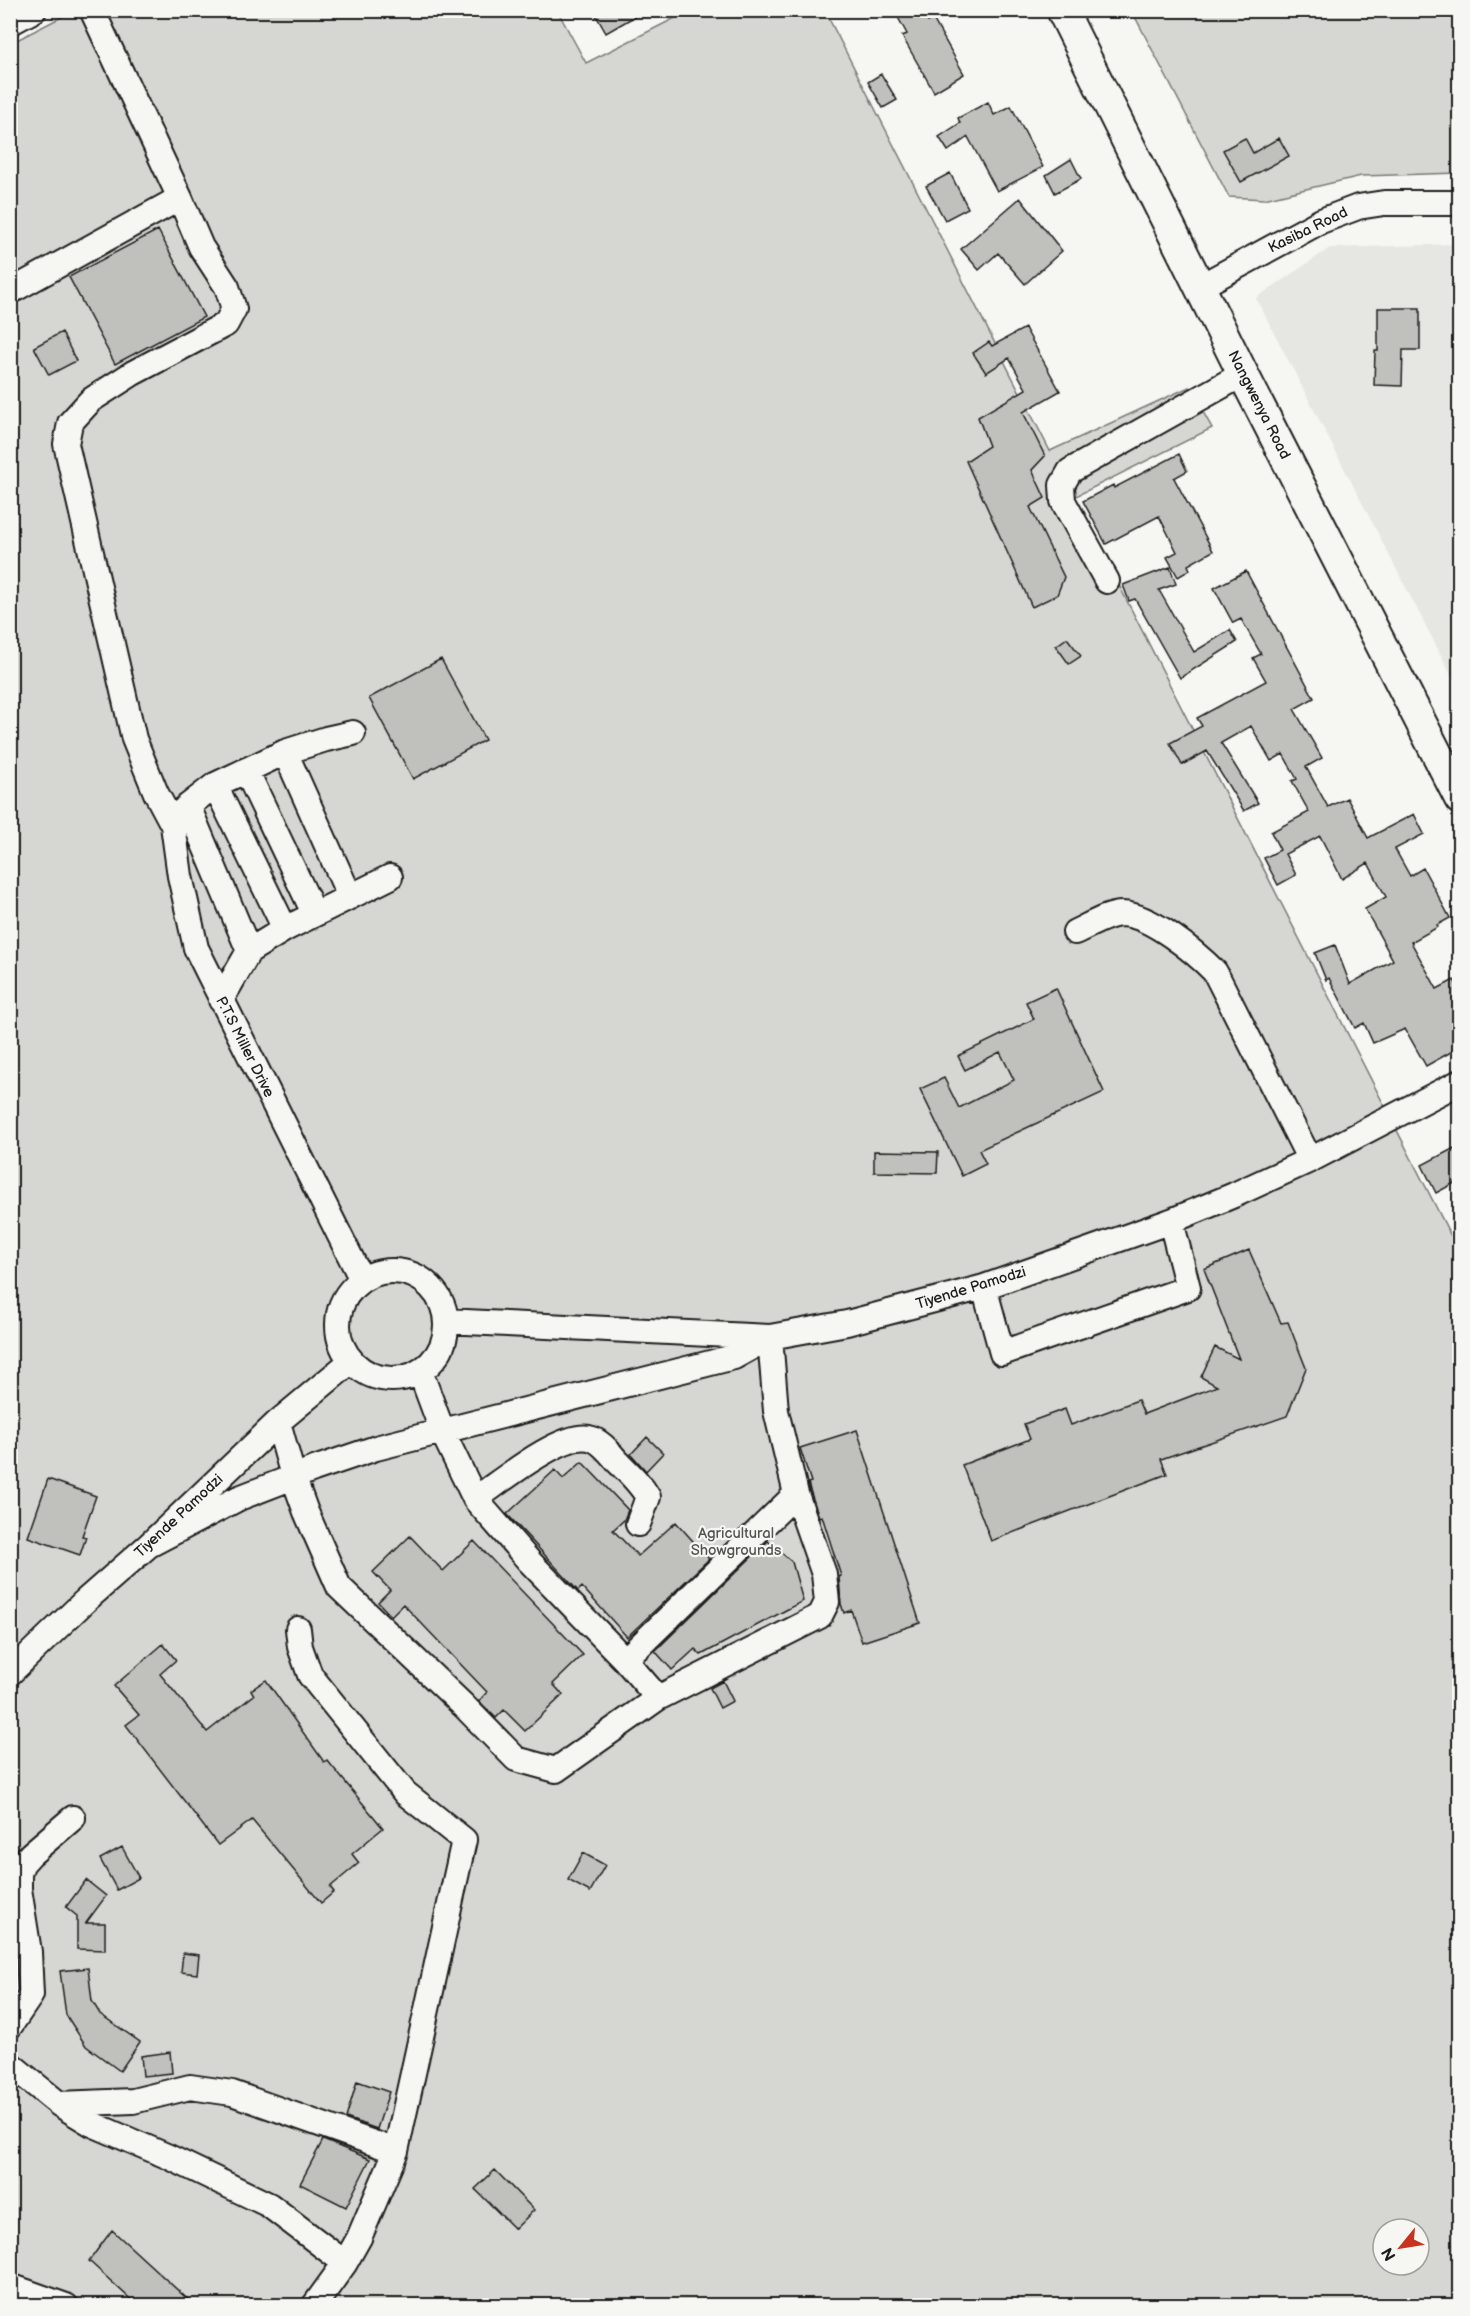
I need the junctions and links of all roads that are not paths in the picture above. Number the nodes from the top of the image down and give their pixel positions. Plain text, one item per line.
1 (34, 10) edge
2 (92, 10) edge
3 (1062, 10) edge
4 (10, 23) edge
5 (180, 198) junction
6 (1460, 203) edge
7 (1201, 286) junction
8 (15, 289) dead end
9 (1243, 374) junction
10 (1107, 581) dead end
11 (353, 733) dead end
12 (285, 752) junction
13 (246, 770) junction
14 (215, 786) junction
15 (1460, 799) edge
16 (188, 806) junction
17 (173, 825) junction
18 (390, 877) dead end
19 (350, 897) junction
20 (314, 914) junction
21 (285, 928) junction
22 (1075, 932) dead end
23 (249, 951) junction
24 (221, 1000) junction
25 (1460, 1082) edge
26 (1310, 1160) junction
27 (1171, 1221) junction
28 (362, 1280) junction
29 (984, 1287) junction
30 (446, 1321) junction
31 (770, 1337) junction
32 (350, 1362) junction
33 (420, 1371) junction
34 (278, 1422) junction
35 (443, 1432) junction
36 (293, 1476) junction
37 (796, 1494) junction
38 (475, 1499) junction
39 (638, 1524) dead end
40 (149, 1545) junction
41 (298, 1629) dead end
42 (625, 1660) junction
43 (10, 1673) edge
44 (658, 1698) junction
45 (73, 1818) dead end
46 (16, 1869) edge
47 (10, 2026) edge
48 (10, 2064) edge
49 (58, 2104) junction
50 (396, 2151) junction
51 (345, 2263) junction
52 (10, 2286) edge
53 (66, 2306) edge
54 (314, 2306) edge

1 - 4 street
2 - 5 street
3 - 7 main road, Nangwenya Road
5 - 8 street
5 - 17 street
6 - 7 street, Kasiba Road
7 - 9 main road, Nangwenya Road
9 - 10 street
9 - 15 main road, Nangwenya Road
11 - 12 street
12 - 13 street
12 - 19 street
13 - 14 street
13 - 20 street
14 - 16 street
14 - 21 street
16 - 17 street
16 - 23 street
17 - 24 street, P.T.S Miller Drive
18 - 19 street
19 - 20 street
20 - 21 street
21 - 23 street
22 - 26 street
23 - 24 street
24 - 28 street, P.T.S Miller Drive
25 - 26 street, Tiyende Pamodzi
26 - 27 street, Tiyende Pamodzi
27 - 29 street, Tiyende Pamodzi
27 - 29 street
28 - 30 street
28 - 32 street
29 - 31 street, Tiyende Pamodzi
30 - 31 street, Tiyende Pamodzi
30 - 33 street
31 - 35 street
31 - 37 street
32 - 33 street
32 - 34 street, Tiyende Pamodzi
33 - 35 street
34 - 36 street
34 - 40 street, Tiyende Pamodzi
35 - 36 street
35 - 38 street
36 - 40 street
36 - 44 street
37 - 42 street
37 - 44 street
38 - 39 street
38 - 42 street
40 - 43 street, Tiyende Pamodzi
41 - 50 street
42 - 44 street
45 - 46 street
46 - 47 street
48 - 49 street
49 - 50 street
49 - 51 street
50 - 51 street
51 - 54 street
52 - 53 street

